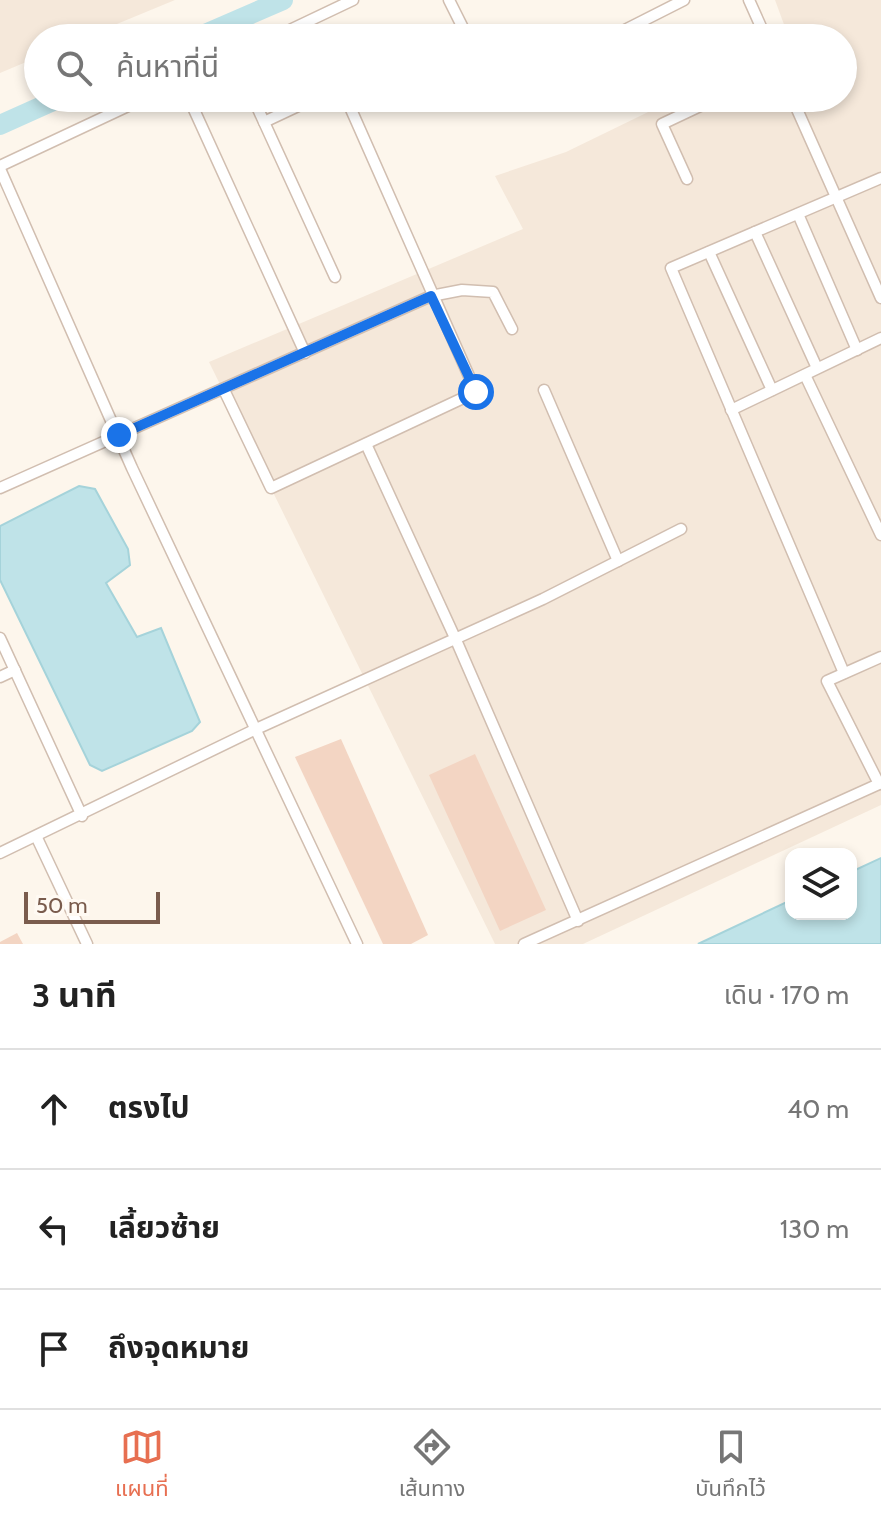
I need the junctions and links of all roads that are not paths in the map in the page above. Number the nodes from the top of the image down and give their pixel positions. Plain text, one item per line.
1 (353, 0) edge
2 (449, 0) edge
3 (684, 0) edge
4 (749, 0) edge
5 (302, 24) edge
6 (461, 24) edge
7 (637, 24) edge
8 (760, 24) edge
9 (116, 112) edge
10 (195, 112) edge
11 (259, 112) edge
12 (285, 112) edge
13 (352, 112) edge
14 (687, 112) edge
15 (798, 112) edge
16 (264, 122) junction
17 (0, 168) edge
18 (687, 179) dead end
19 (880, 181) edge
20 (837, 198) junction
21 (798, 214) junction
22 (755, 232) junction
23 (709, 252) junction
24 (335, 277) dead end
25 (431, 296) junction
26 (881, 298) edge
27 (512, 329) dead end
28 (881, 338) edge
29 (857, 350) junction
30 (305, 353) junction
31 (817, 368) junction
32 (805, 375) junction
33 (224, 390) junction
34 (544, 390) dead end
35 (772, 390) junction
36 (731, 410) junction
37 (119, 435) junction
38 (366, 444) junction
39 (0, 488) edge
40 (681, 529) dead end
41 (881, 535) edge
42 (618, 561) junction
43 (0, 638) edge
44 (456, 640) junction
45 (881, 657) edge
46 (15, 670) junction
47 (844, 673) junction
48 (0, 677) edge
49 (254, 730) junction
50 (880, 784) edge
51 (82, 816) junction
52 (37, 838) junction
53 (0, 853) edge
54 (578, 921) junction
55 (87, 944) edge
56 (357, 944) edge
57 (524, 944) edge

1 - 5 lane
2 - 6 lane
3 - 7 lane
4 - 8 lane
9 - 17 lane
10 - 30 lane
11 - 16 lane
12 - 16 lane
13 - 25 lane
14 - 18 lane
15 - 20 lane
16 - 24 lane
17 - 37 lane
19 - 20 lane
20 - 21 lane
20 - 26 lane
21 - 22 lane
21 - 29 lane
22 - 23 lane
22 - 31 lane
23 - 35 lane
23 - 36 lane
25 - 27 lane
25 - 30 lane
25 - 38 lane
28 - 29 lane
29 - 31 lane
30 - 33 lane
31 - 32 lane
32 - 35 lane
32 - 41 lane
33 - 37 lane
33 - 38 lane
34 - 42 lane
35 - 36 lane
36 - 47 lane
37 - 39 lane
37 - 49 lane
38 - 44 lane
40 - 42 lane
42 - 44 lane
43 - 46 lane
44 - 49 lane
44 - 54 lane
45 - 47 lane
46 - 48 lane
46 - 51 lane
47 - 50 lane
49 - 51 lane
49 - 56 lane
50 - 54 lane
51 - 52 lane
52 - 53 lane
52 - 55 lane
54 - 57 lane

